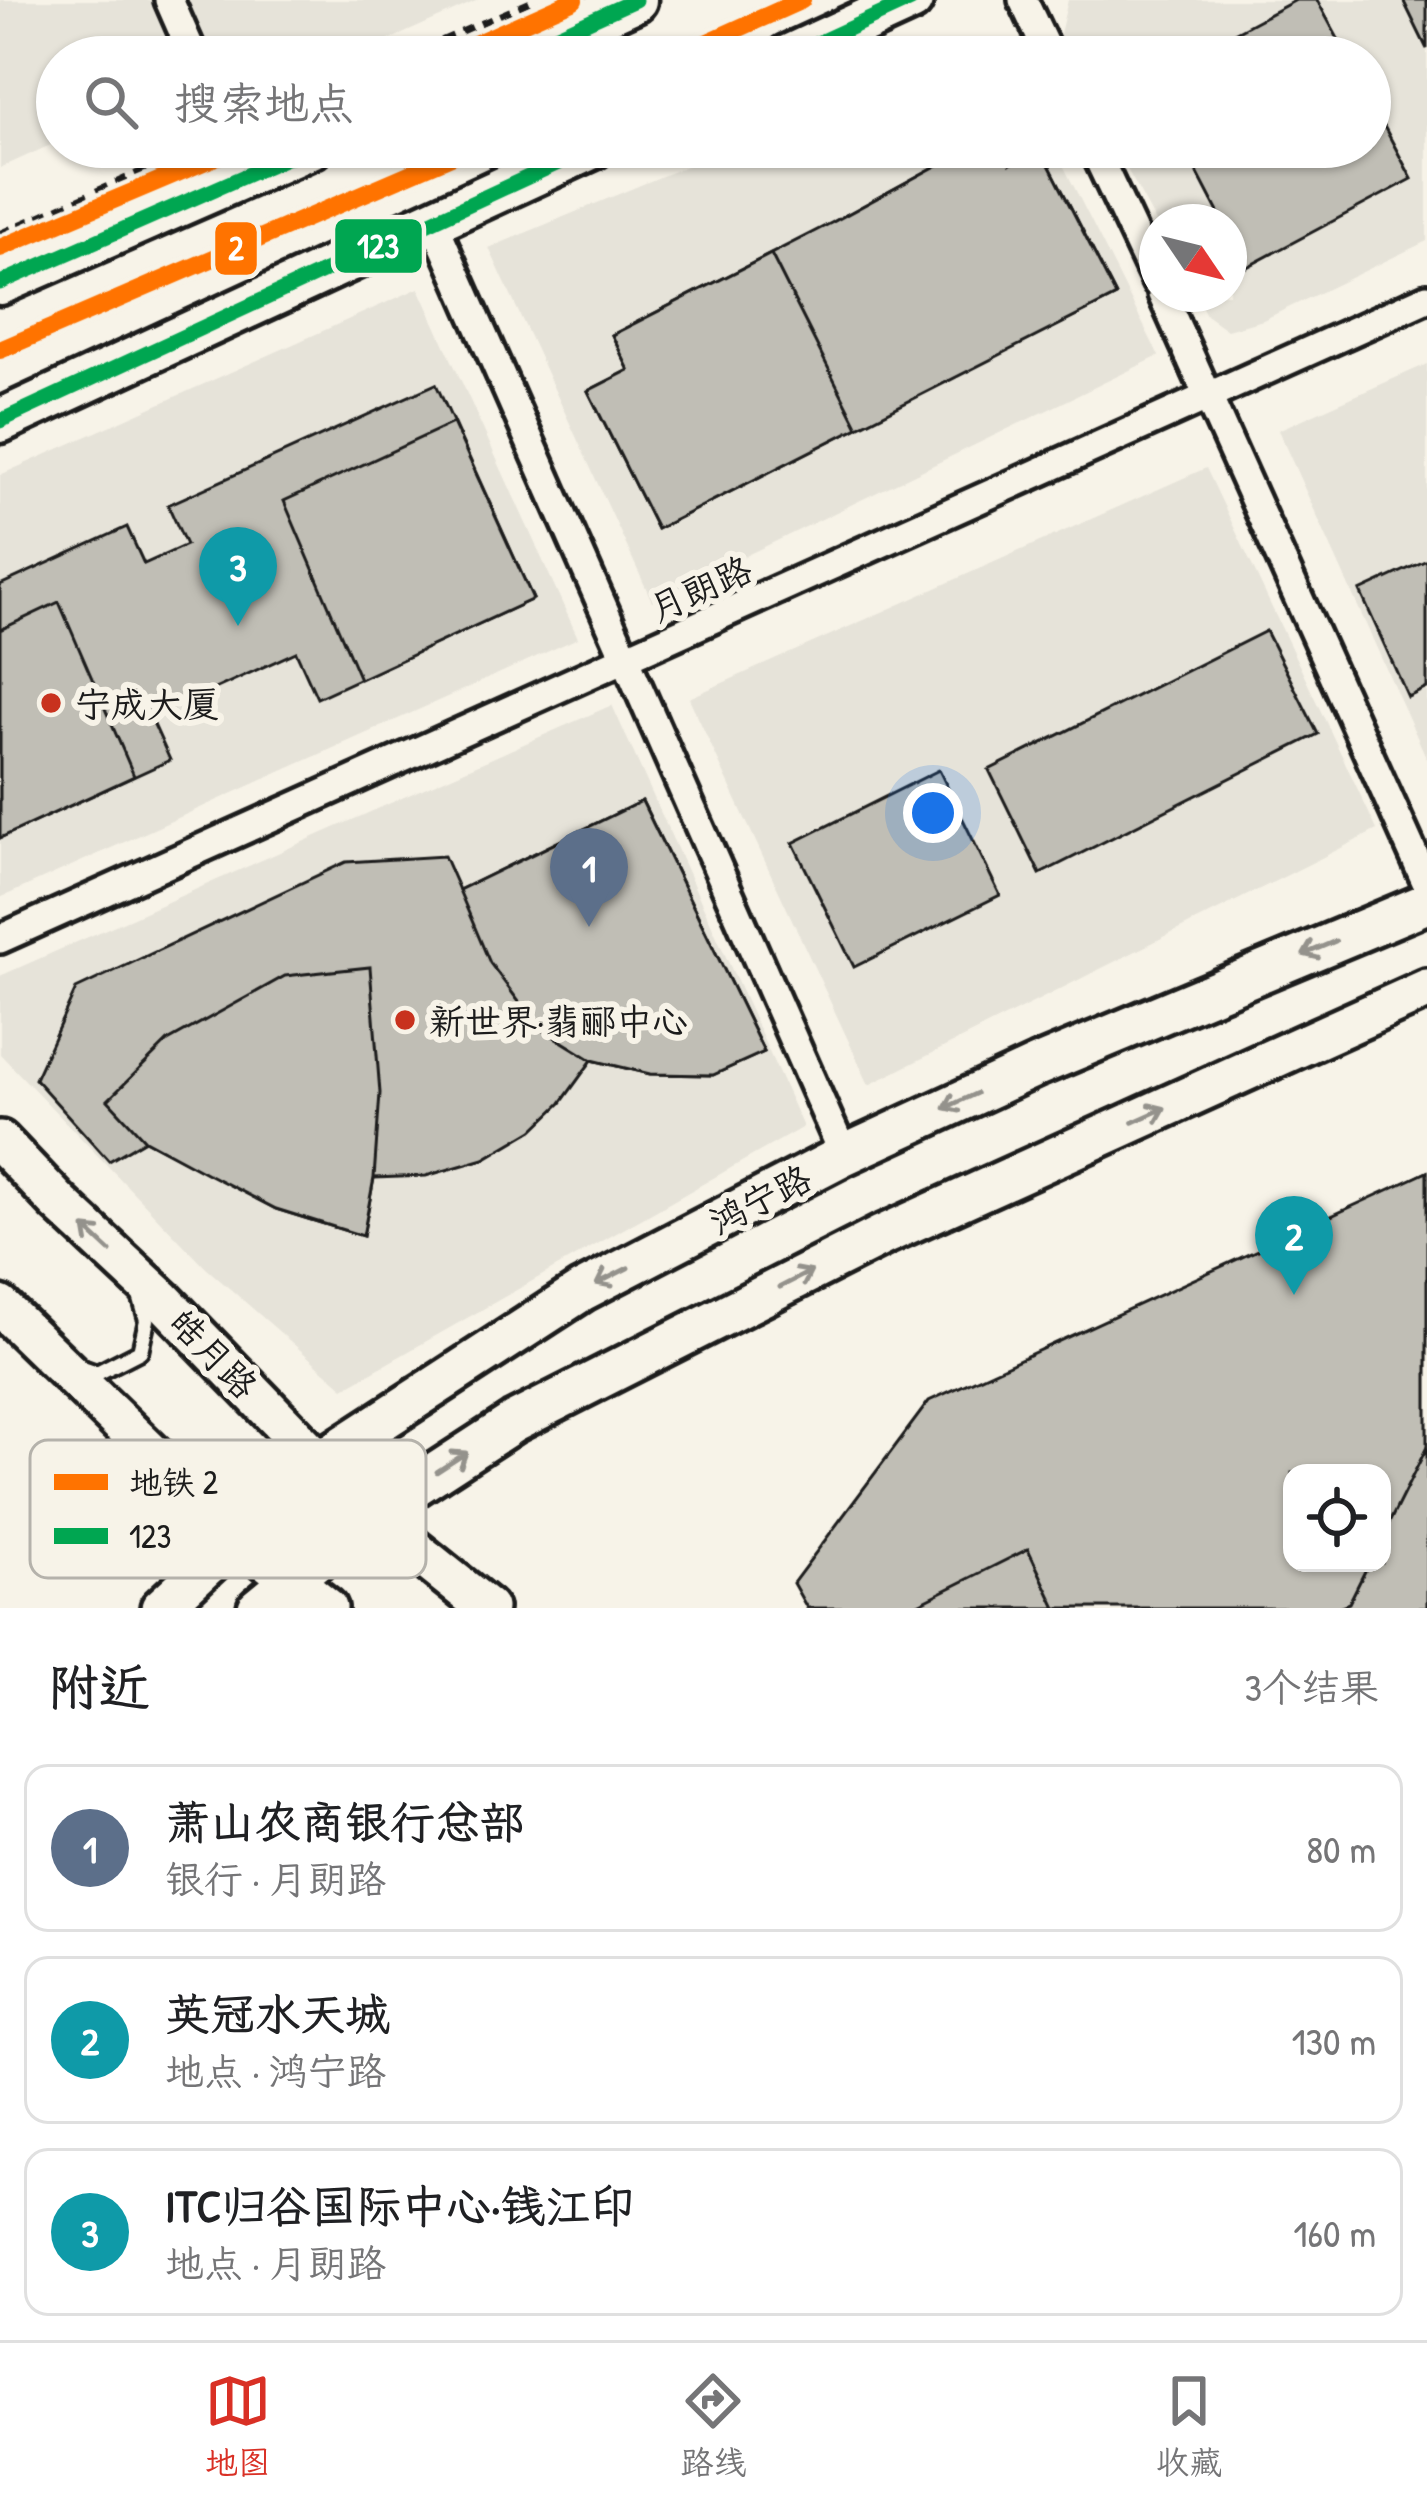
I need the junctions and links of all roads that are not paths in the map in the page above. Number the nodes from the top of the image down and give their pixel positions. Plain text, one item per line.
1 (169, 0) edge
2 (635, 0) edge
3 (911, 0) edge
4 (1023, 0) edge
5 (185, 36) edge
6 (555, 36) edge
7 (833, 36) edge
8 (1040, 36) edge
9 (228, 168) edge
10 (546, 168) edge
11 (1103, 168) edge
12 (433, 220) junction
13 (1139, 245) edge
14 (0, 283) edge
15 (1427, 298) edge
16 (1170, 312) edge
17 (1210, 397) junction
18 (0, 421) edge
19 (627, 661) junction
20 (1427, 884) edge
21 (1427, 903) edge
22 (0, 939) edge
23 (1427, 989) edge
24 (0, 1141) edge
25 (844, 1155) junction
26 (134, 1274) junction
27 (0, 1306) edge
28 (53, 1356) junction
29 (139, 1440) edge
30 (299, 1440) edge
31 (352, 1440) edge
32 (426, 1479) edge
33 (426, 1559) edge
34 (195, 1578) edge
35 (289, 1578) edge
36 (293, 1578) edge
37 (291, 1580) junction
38 (161, 1608) edge
39 (258, 1608) edge
40 (327, 1608) edge
41 (487, 1608) edge

1 - 5 street
2 - 6 main road
3 - 7 main road
4 - 8 street
9 - 14 main road
10 - 12 main road
11 - 13 street
12 - 18 main road
12 - 19 street
15 - 17 street, 月朗路
16 - 17 street
17 - 19 street, 月朗路
17 - 20 street
19 - 22 street, 月朗路
19 - 25 street
21 -> 25 main road, 鸿宁路
32 -> 23 main road
26 -> 24 main road, 皓月路
25 -> 31 main road, 鸿宁路
26 - 28 lane
26 - 30 main road, 皓月路
27 - 28 main road
28 - 29 main road
33 - 41 main road, 皓月路
34 - 38 main road, 鸿宁路
35 - 37 main road
36 - 37 main road
37 - 39 main road
37 - 40 main road

